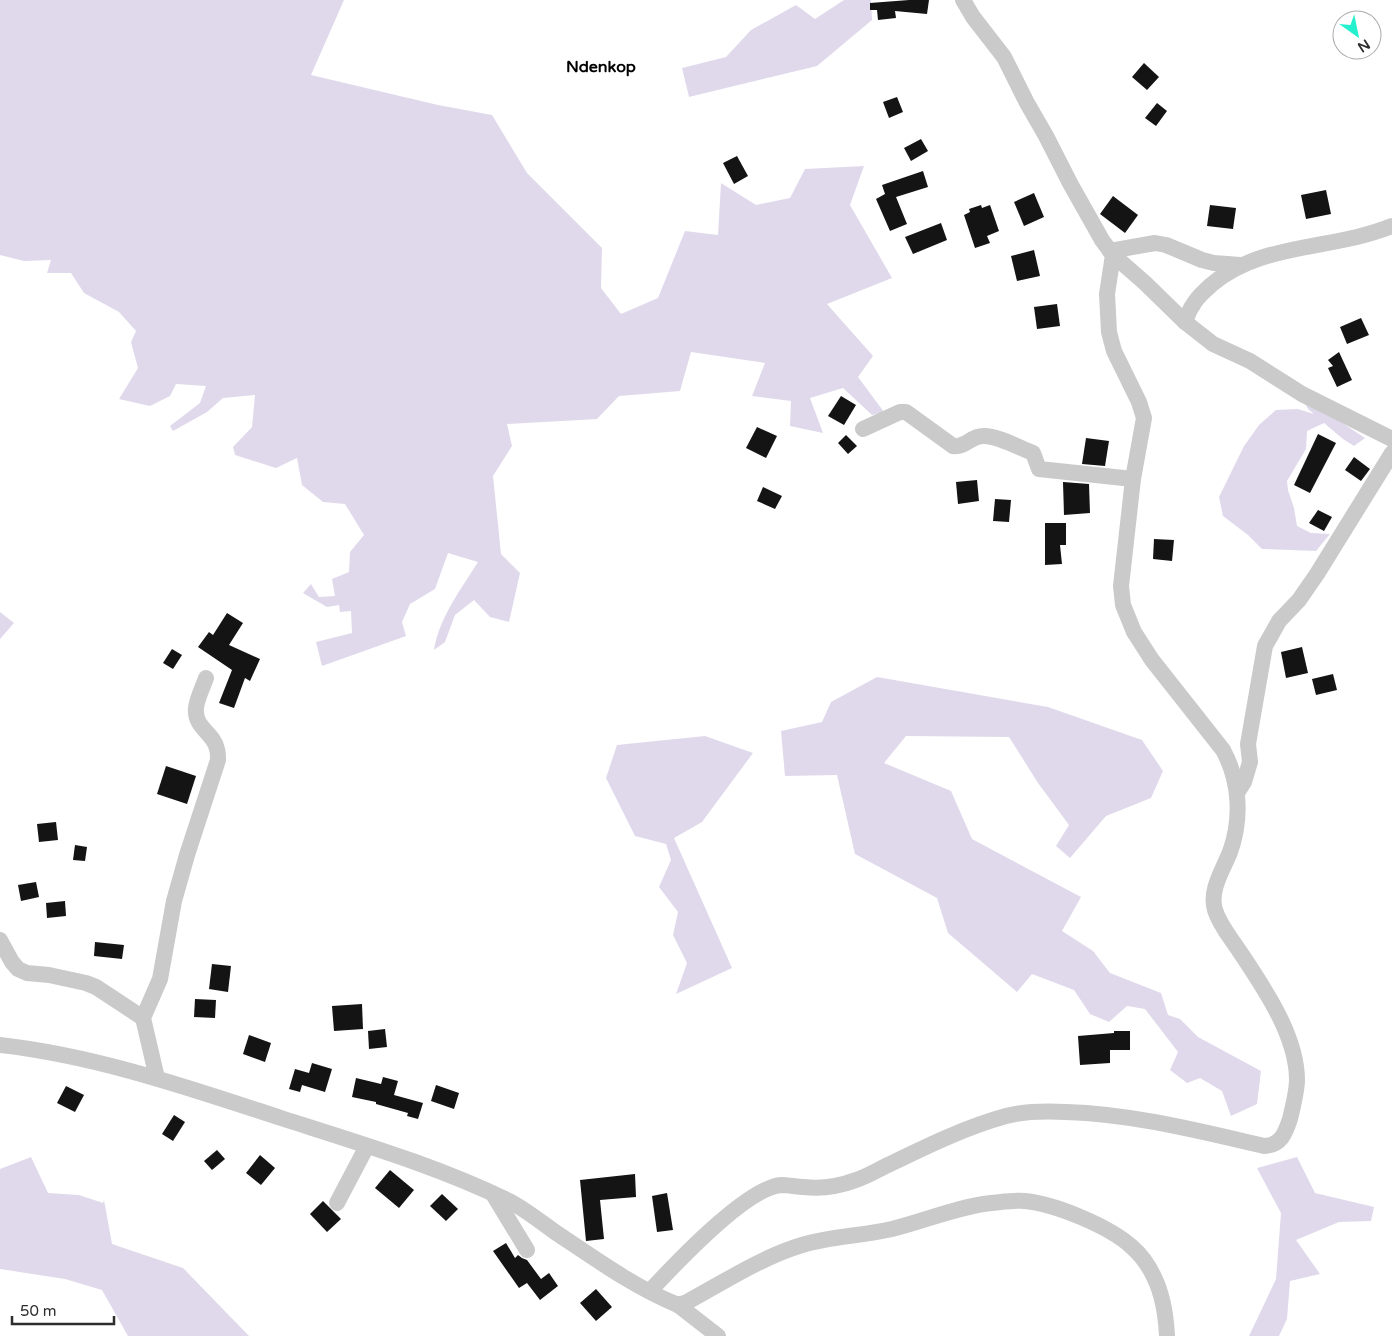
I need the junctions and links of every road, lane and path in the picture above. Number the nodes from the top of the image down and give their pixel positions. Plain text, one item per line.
1 (963, 0) edge
2 (1392, 226) edge
3 (1111, 253) junction
4 (1240, 265) junction
5 (1185, 322) junction
6 (863, 429) dead end
7 (1392, 439) edge
8 (1392, 453) edge
9 (1133, 479) junction
10 (206, 678) dead end
11 (1237, 793) junction
12 (0, 940) edge
13 (143, 1018) junction
14 (0, 1045) edge
15 (157, 1078) junction
16 (367, 1146) junction
17 (493, 1194) junction
18 (337, 1203) dead end
19 (527, 1250) dead end
20 (650, 1291) junction
21 (678, 1305) junction
22 (718, 1336) edge
23 (1167, 1336) edge

1 - 3 street
2 - 4 street
3 - 4 street
3 - 5 street
3 - 9 street
4 - 5 street
5 - 7 street
6 - 9 street
8 - 11 street
9 - 11 street
10 - 13 street
11 - 20 street
12 - 13 street
13 - 15 street
14 - 15 street
15 - 16 street
16 - 17 street
16 - 18 street
17 - 19 street
17 - 20 street
20 - 21 street
21 - 22 street
21 - 23 street

